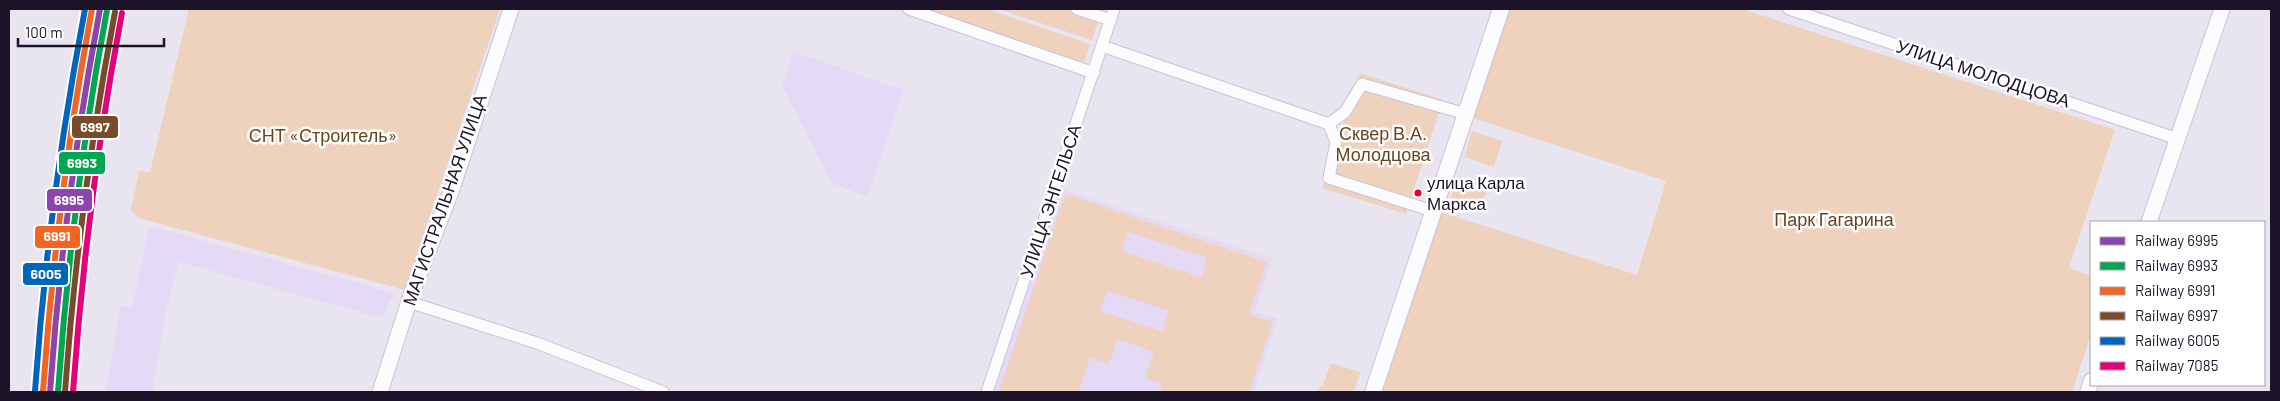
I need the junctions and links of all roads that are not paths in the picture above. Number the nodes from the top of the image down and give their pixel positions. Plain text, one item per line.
1 (511, 9) edge
2 (910, 9) edge
3 (1077, 9) edge
4 (1114, 9) edge
5 (1501, 9) edge
6 (1789, 9) edge
7 (2222, 9) edge
8 (1111, 20) junction
9 (1102, 46) junction
10 (1094, 73) junction
11 (1466, 114) junction
12 (1329, 124) junction
13 (2178, 138) junction
14 (1433, 211) junction
15 (2149, 221) edge
16 (409, 302) junction
17 (380, 392) edge
18 (664, 392) edge
19 (987, 392) edge
20 (1373, 392) edge

1 - 16 street, МАГИСТРАЛЬНАЯ УЛИЦА
2 - 10 street
3 - 8 street
4 - 8 street, УЛИЦА ЭНГЕЛЬСА
5 - 11 main road
6 - 13 street, УЛИЦА МОЛОДЦОВА
7 - 13 street
8 - 9 street, УЛИЦА ЭНГЕЛЬСА
9 - 10 street, УЛИЦА ЭНГЕЛЬСА
9 - 12 street
10 - 19 street, УЛИЦА ЭНГЕЛЬСА
11 - 12 street
11 - 14 main road
12 - 14 street
13 - 15 street
14 - 20 main road
16 - 17 street, МАГИСТРАЛЬНАЯ УЛИЦА
16 - 18 street

